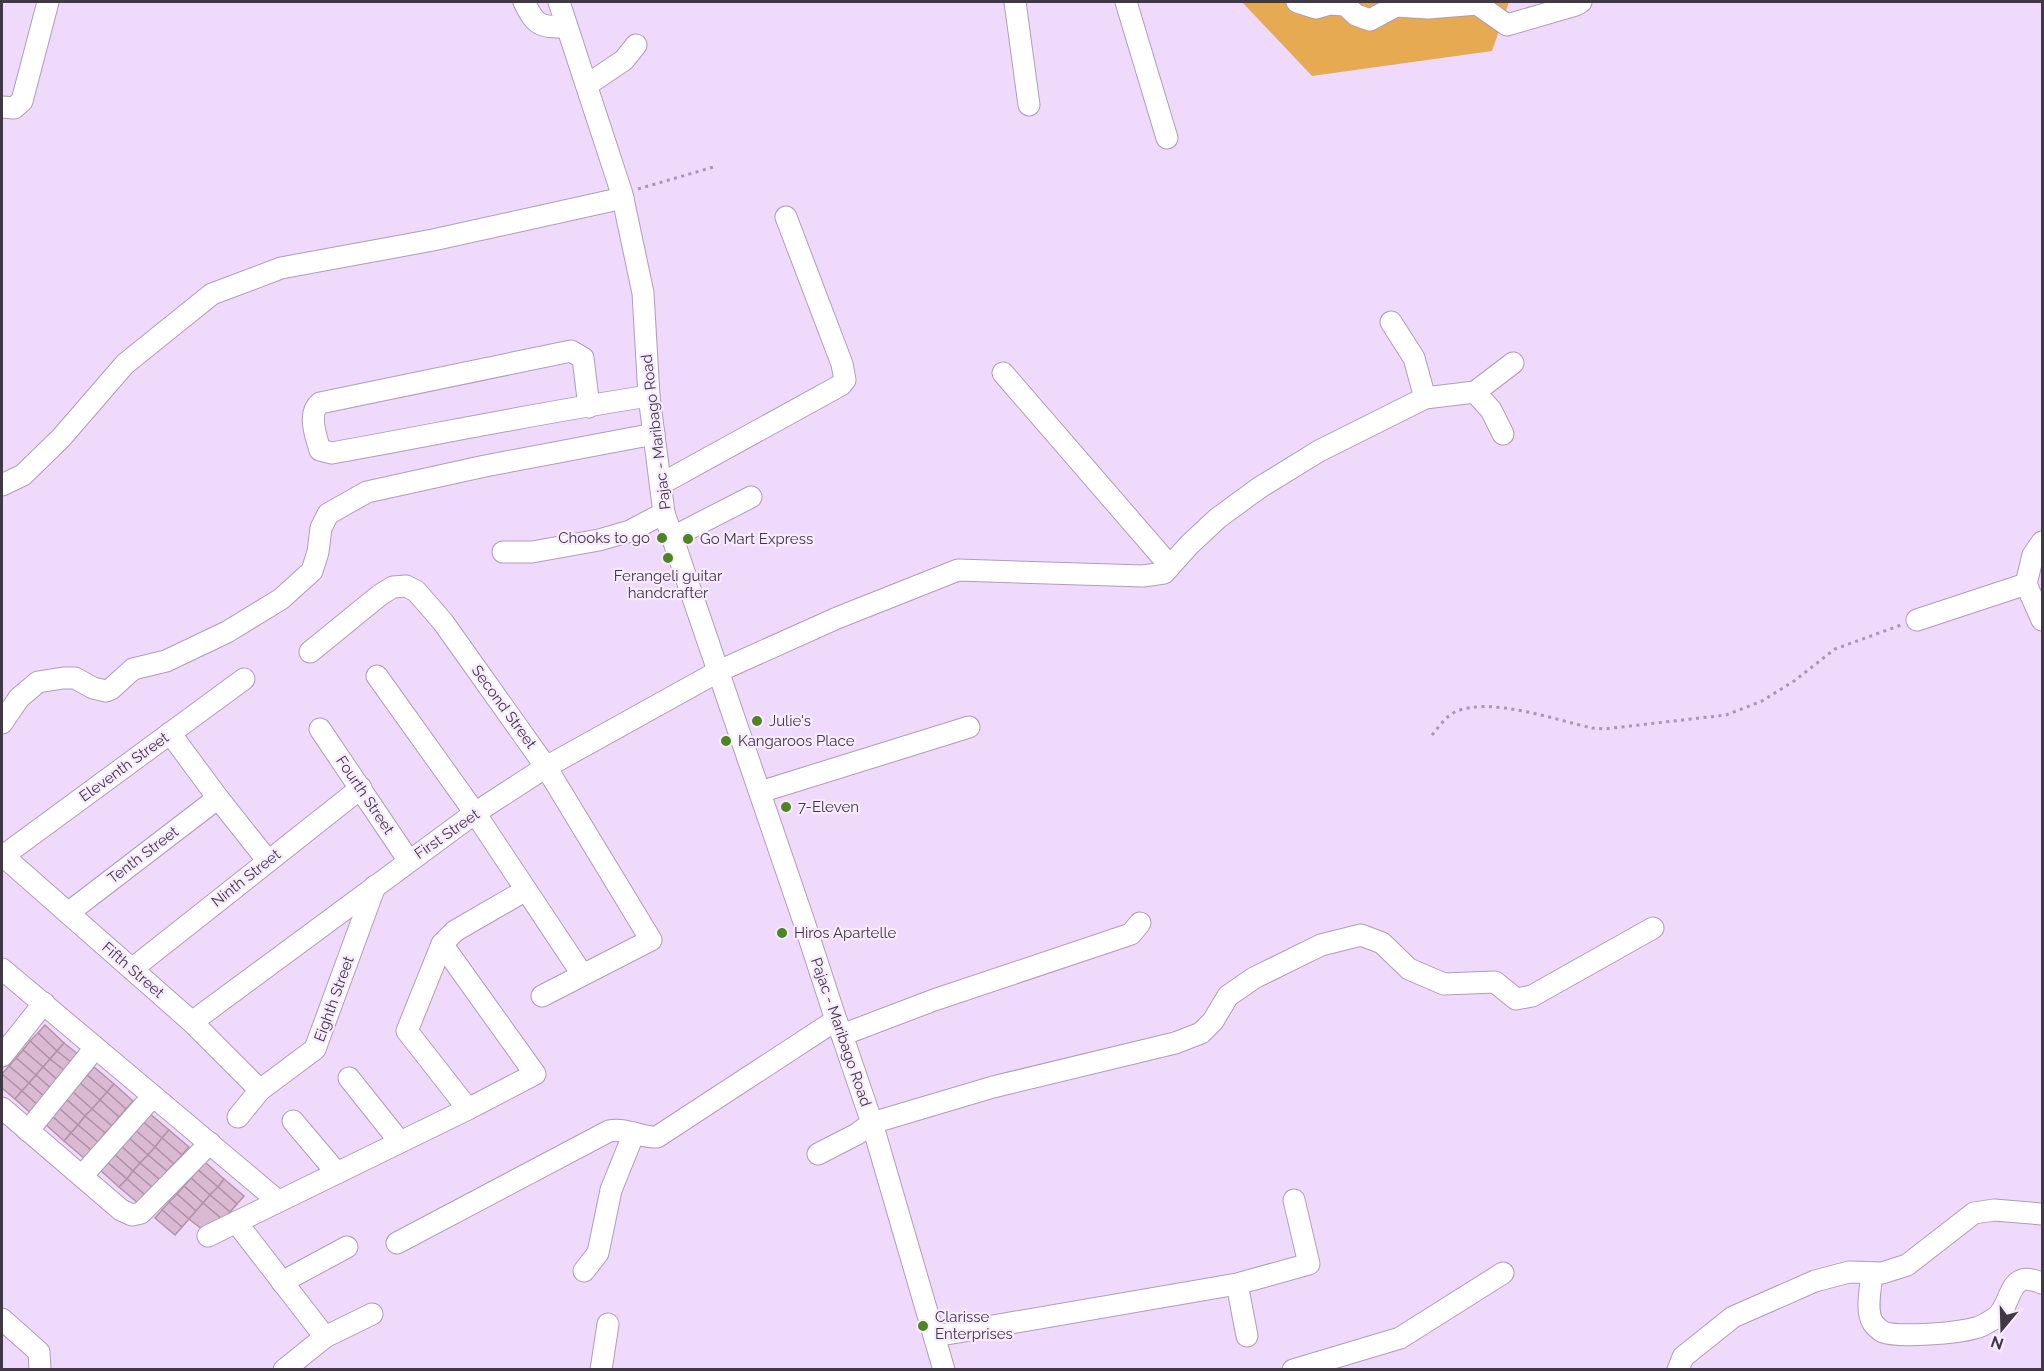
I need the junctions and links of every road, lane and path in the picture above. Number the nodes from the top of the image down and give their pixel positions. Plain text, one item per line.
1 (48, 2) edge
2 (524, 2) edge
3 (559, 2) edge
4 (1015, 2) edge
5 (1126, 2) edge
6 (1297, 2) edge
7 (1581, 2) edge
8 (567, 27) junction
9 (636, 45) dead end
10 (587, 85) junction
11 (1029, 105) dead end
12 (2, 107) edge
13 (1167, 138) dead end
14 (717, 166) dead end
15 (623, 196) junction
16 (786, 217) dead end
17 (1391, 322) dead end
18 (1513, 363) dead end
19 (1003, 373) dead end
20 (1475, 392) junction
21 (649, 396) junction
22 (1425, 398) junction
23 (589, 407) junction
24 (654, 434) junction
25 (1503, 434) dead end
26 (2, 484) edge
27 (661, 484) junction
28 (751, 497) dead end
29 (664, 513) junction
30 (674, 537) junction
31 (2043, 542) edge
32 (503, 552) dead end
33 (1170, 566) junction
34 (2026, 584) junction
35 (1917, 620) joint
36 (2043, 620) edge
37 (310, 652) dead end
38 (718, 671) junction
39 (377, 676) dead end
40 (244, 679) dead end
41 (2, 723) edge
42 (969, 728) dead end
43 (320, 729) dead end
44 (170, 733) junction
45 (1432, 735) dead end
46 (546, 767) junction
47 (361, 788) junction
48 (760, 792) junction
49 (218, 798) junction
50 (475, 813) junction
51 (2, 855) edge
52 (268, 861) junction
53 (409, 861) junction
54 (375, 886) junction
55 (526, 890) junction
56 (68, 913) junction
57 (1140, 923) dead end
58 (1653, 927) dead end
59 (441, 944) junction
60 (2, 969) edge
61 (132, 969) junction
62 (582, 974) junction
63 (542, 996) dead end
64 (44, 1003) junction
65 (192, 1022) junction
66 (839, 1028) junction
67 (95, 1048) junction
68 (2, 1056) edge
69 (349, 1077) dead end
70 (260, 1090) junction
71 (153, 1096) junction
72 (2, 1108) edge
73 (468, 1109) junction
74 (238, 1117) dead end
75 (293, 1121) dead end
76 (872, 1123) junction
77 (28, 1131) junction
78 (633, 1133) junction
79 (400, 1142) junction
80 (210, 1143) junction
81 (818, 1155) dead end
82 (337, 1173) junction
83 (82, 1176) junction
84 (1294, 1200) dead end
85 (278, 1201) junction
86 (2043, 1214) edge
87 (236, 1222) junction
88 (208, 1236) dead end
89 (398, 1243) dead end
90 (347, 1247) dead end
91 (584, 1271) dead end
92 (1872, 1273) junction
93 (1503, 1274) dead end
94 (282, 1282) junction
95 (2043, 1283) edge
96 (1238, 1284) junction
97 (372, 1314) dead end
98 (2, 1319) edge
99 (608, 1324) dead end
100 (935, 1336) junction
101 (1247, 1336) dead end
102 (325, 1337) junction
103 (40, 1370) edge
104 (284, 1370) edge
105 (600, 1370) edge
106 (944, 1370) edge
107 (1293, 1370) edge
108 (1678, 1370) edge

1 - 12 street
2 - 8 street
3 - 8 street, Pajac - Maribago Road
4 - 11 street
5 - 13 street
6 - 7 street
8 - 10 street, Pajac - Maribago Road
9 - 10 street
10 - 15 street, Pajac - Maribago Road
14 - 15 path
15 - 21 street, Pajac - Maribago Road
15 - 26 street
16 - 27 street
17 - 22 street
18 - 20 street
19 - 33 street
20 - 22 street
20 - 25 street
21 - 23 street
21 - 24 street, Pajac - Maribago Road
22 - 33 street
23 - 23 street
24 - 27 street, Pajac - Maribago Road
24 - 41 street
27 - 29 street, Pajac - Maribago Road
28 - 30 street
29 - 30 street, Pajac - Maribago Road
29 - 32 street
30 - 38 street, Pajac - Maribago Road
31 - 34 street
33 - 38 street, First Street
34 - 35 street
34 - 36 street
35 - 45 path
37 - 46 street, Second Street
38 - 46 street, First Street
38 - 48 street, Pajac - Maribago Road
39 - 50 street
40 - 44 street, Eleventh Street
42 - 48 street
43 - 47 street, Fourth Street
44 - 49 street
44 - 51 street, Eleventh Street
46 - 50 street, First Street
46 - 62 street, Second Street
47 - 52 street, Ninth Street
47 - 53 street, Fourth Street
48 - 66 street, Pajac - Maribago Road
49 - 52 street
49 - 56 street, Tenth Street
50 - 53 street, First Street
50 - 55 street
51 - 56 street, Fifth Street
52 - 61 street, Ninth Street
53 - 54 street, First Street
54 - 65 street, First Street
54 - 70 street, Eighth Street
55 - 59 street
55 - 62 street
56 - 61 street, Fifth Street
57 - 66 street
58 - 76 street
59 - 73 street
59 - 73 street
60 - 64 street
61 - 65 street, Fifth Street
62 - 63 street
64 - 67 street
64 - 68 street
65 - 70 street, Fifth Street
66 - 76 street, Pajac - Maribago Road
66 - 78 street
67 - 71 street
67 - 77 street
69 - 79 street
70 - 74 street, Eighth Street
71 - 80 street
71 - 83 street
72 - 77 street
73 - 79 street
75 - 82 street
76 - 81 street
76 - 100 street, Pajac - Maribago Road
77 - 83 street
78 - 89 street
78 - 91 street
79 - 82 street
80 - 83 street
80 - 85 street
82 - 85 street
84 - 96 street
85 - 87 street
86 - 92 street
87 - 88 street
87 - 94 street
90 - 94 street
92 - 95 street
92 - 108 street
93 - 107 street
94 - 102 street
96 - 100 street
96 - 101 street
97 - 102 street
98 - 103 street
99 - 105 street
100 - 106 street, Pajac - Maribago Road
102 - 104 street

